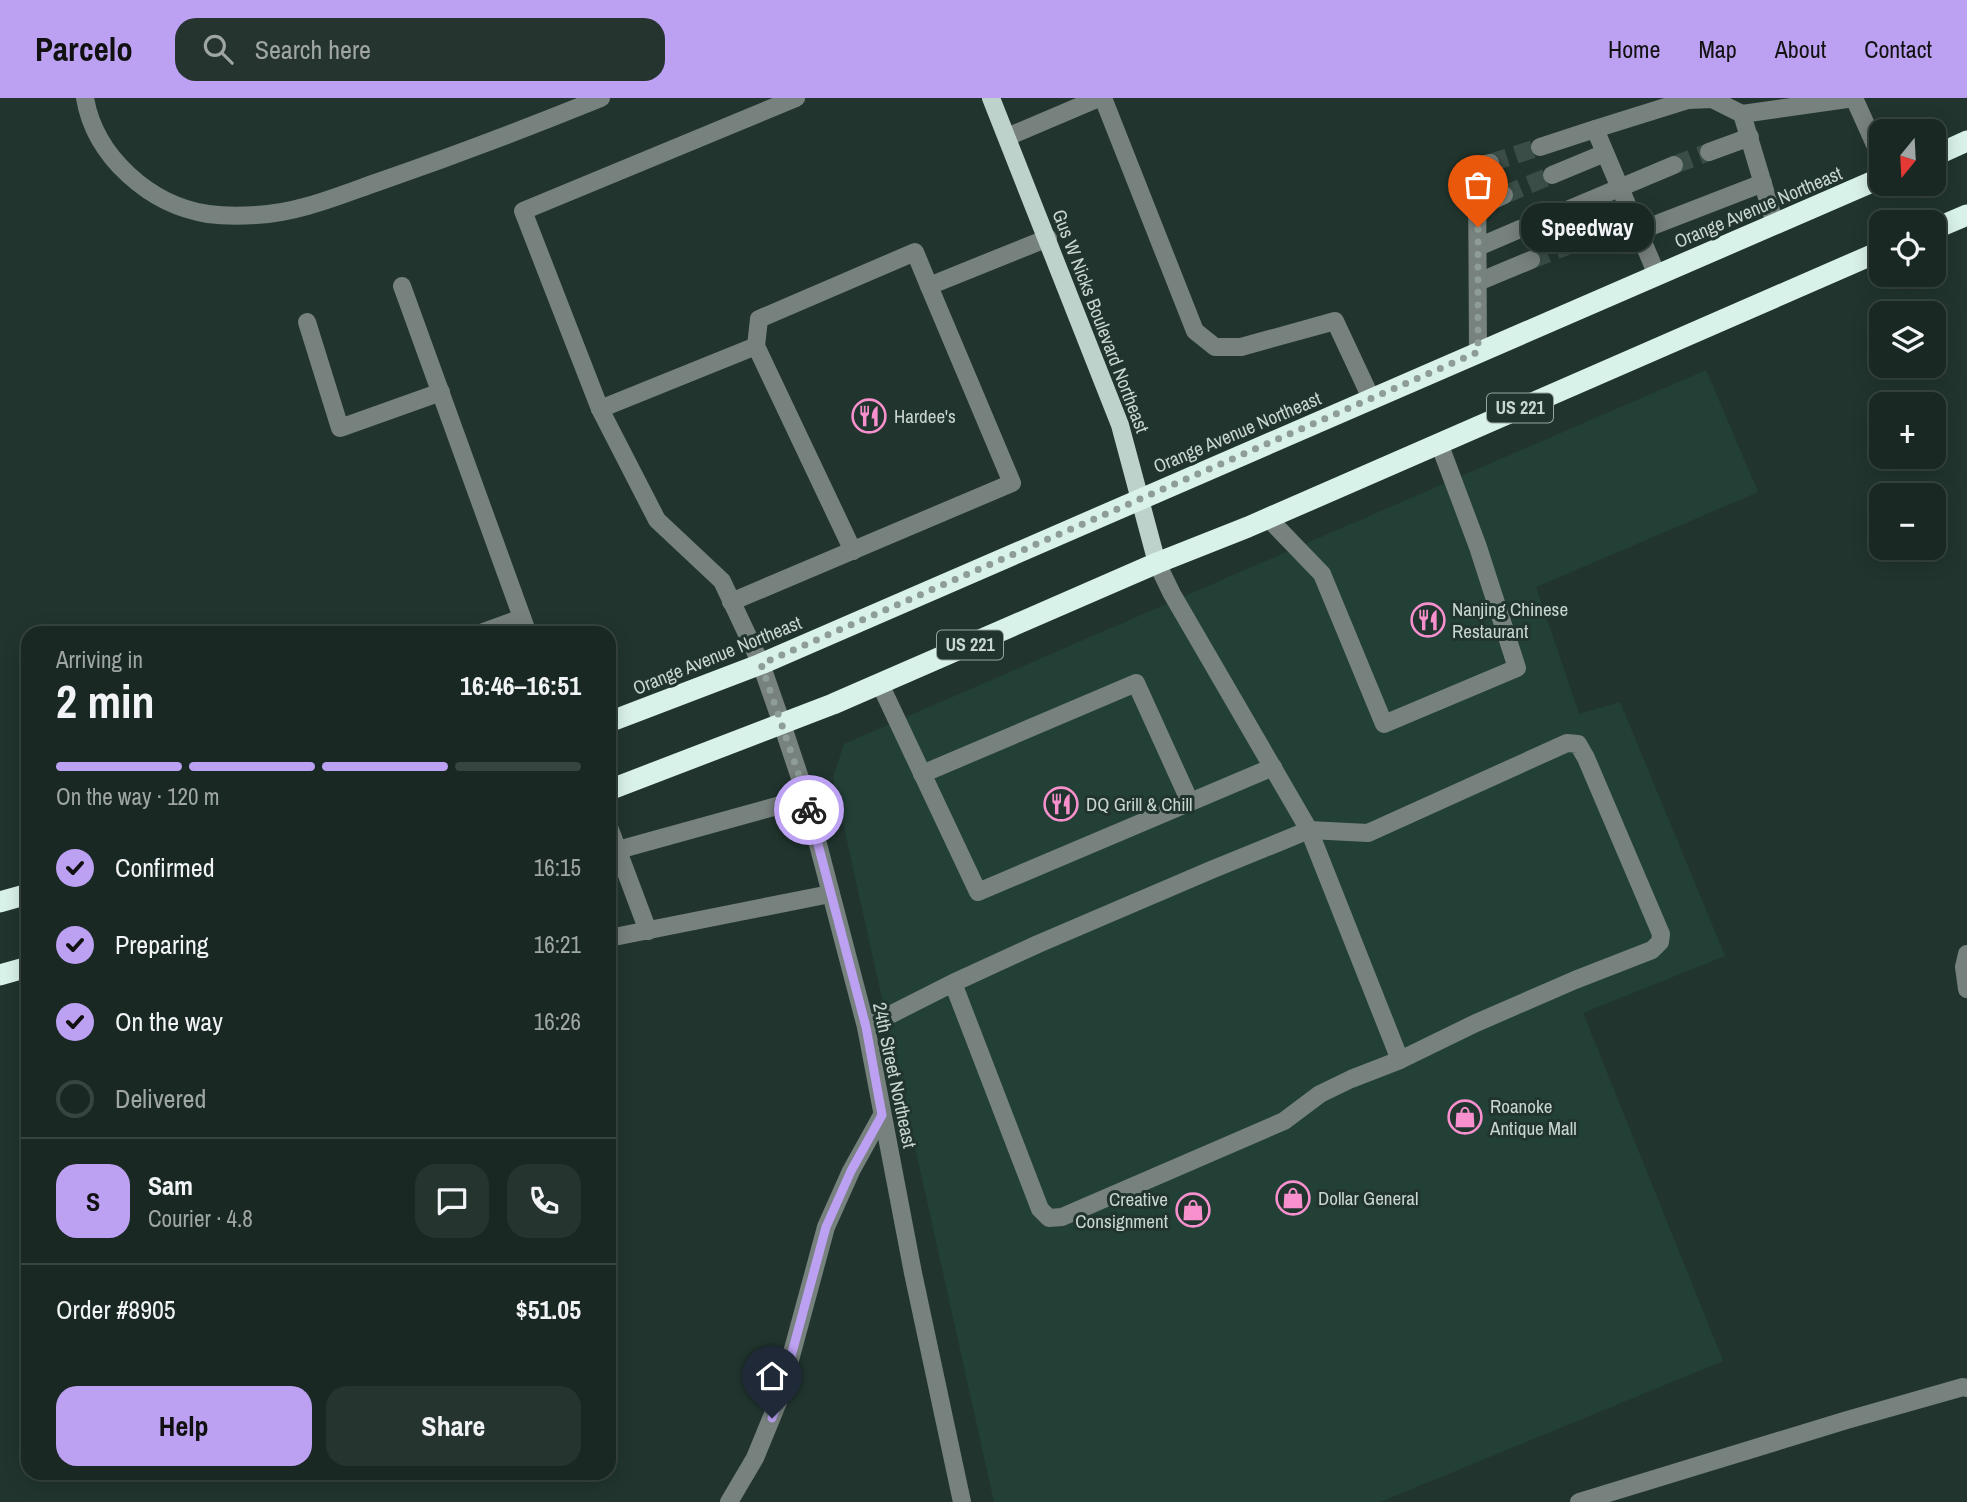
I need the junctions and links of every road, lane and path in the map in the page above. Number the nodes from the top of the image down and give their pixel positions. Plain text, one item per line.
1 (85, 98) edge
2 (601, 98) edge
3 (796, 98) edge
4 (991, 98) edge
5 (1101, 98) edge
6 (1742, 114) junction
7 (1595, 129) junction
8 (1869, 131) edge
9 (1007, 137) junction
10 (1750, 137) junction
11 (1967, 142) edge
12 (1540, 147) tunnel mouth
13 (1946, 151) edge
14 (1709, 152) tunnel mouth
15 (1605, 153) junction
16 (1490, 163) tunnel mouth
17 (1674, 165) tunnel mouth
18 (1552, 175) tunnel mouth
19 (1763, 183) junction
20 (1869, 183) edge
21 (1619, 189) junction
22 (1504, 195) tunnel mouth
23 (1478, 207) junction
24 (1567, 210) tunnel mouth
25 (1967, 215) edge
26 (1775, 224) junction
27 (1946, 224) edge
28 (1636, 226) junction
29 (1520, 229) tunnel mouth
30 (1048, 238) junction
31 (1580, 240) tunnel mouth
32 (1478, 247) junction
33 (1869, 256) edge
34 (1531, 260) tunnel mouth
35 (1657, 275) junction
36 (1478, 282) junction
37 (402, 286) dead end
38 (929, 286) junction
39 (307, 322) dead end
40 (757, 346) junction
41 (1478, 352) junction
42 (441, 392) junction
43 (1371, 398) junction
44 (600, 409) junction
45 (1438, 443) junction
46 (1141, 498) junction
47 (1268, 518) junction
48 (853, 551) junction
49 (1157, 563) junction
50 (731, 601) junction
51 (525, 626) edge
52 (761, 664) junction
53 (880, 684) junction
54 (616, 719) edge
55 (782, 724) junction
56 (1273, 767) junction
57 (922, 774) junction
58 (616, 787) edge
59 (806, 798) junction
60 (1190, 802) junction
61 (1309, 831) junction
62 (616, 845) edge
63 (618, 850) junction
64 (830, 894) junction
65 (21, 896) edge
66 (0, 902) edge
67 (648, 931) junction
68 (616, 937) edge
69 (1967, 954) edge
70 (21, 969) edge
71 (0, 975) edge
72 (953, 983) junction
73 (1967, 989) edge
74 (866, 1027) junction
75 (1400, 1060) junction
76 (882, 1115) junction
77 (1967, 1388) edge
78 (729, 1502) edge
79 (962, 1502) edge
80 (1579, 1502) edge

1 - 2 street
3 - 44 street, 24th Street Northeast
4 - 9 main road, Gus W Nicks Boulevard Northeast
5 - 9 street
5 - 43 street
6 - 7 street
6 - 8 street
6 - 10 street
7 - 12 street
7 - 15 street
9 - 30 main road, Gus W Nicks Boulevard Northeast
10 - 14 street
10 - 19 street
11 - 13 highway
15 - 18 street
15 - 21 street
16 - 23 street
17 - 21 street
19 - 26 street
19 - 28 street
20 - 26 highway, Orange Avenue Northeast
21 - 24 street
21 - 28 street
22 - 23 street
23 - 32 street
25 - 27 highway
26 - 35 highway, Orange Avenue Northeast
28 - 31 street
28 - 35 street
29 - 32 street
30 - 38 street
30 - 46 main road, Gus W Nicks Boulevard Northeast
32 - 36 street
33 - 45 highway, US 221
34 - 36 street
35 - 41 highway, Orange Avenue Northeast
36 - 41 street
37 - 42 street
38 - 40 street
38 - 48 street
39 - 42 street
40 - 44 street
40 - 48 street
41 - 43 highway, Orange Avenue Northeast
42 - 51 street
43 - 46 highway, Orange Avenue Northeast
44 - 50 street, 24th Street Northeast
45 - 47 highway, US 221
45 - 47 street
46 - 49 main road, Gus W Nicks Boulevard Northeast
46 - 52 highway, Orange Avenue Northeast
47 - 49 highway, US 221
48 - 50 street
49 - 53 highway, US 221
49 - 56 street
50 - 52 street, 24th Street Northeast
52 - 54 highway, Orange Avenue Northeast
52 - 55 street, 24th Street Northeast
53 - 55 highway, US 221
53 - 57 street
55 - 58 highway, US 221
55 - 59 street, 24th Street Northeast
56 - 60 street
56 - 61 street
57 - 60 street
57 - 60 street
59 - 63 street
59 - 64 street, 24th Street Northeast
61 - 72 street
61 - 75 street
61 - 75 street
62 - 63 street
63 - 67 street
64 - 67 street
64 - 74 street, 24th Street Northeast
65 - 66 highway
67 - 68 street
69 - 73 street
70 - 71 highway
72 - 74 street
72 - 75 street
74 - 76 street, 24th Street Northeast
76 - 78 street
76 - 79 street, 24th Street Northeast
77 - 80 street

